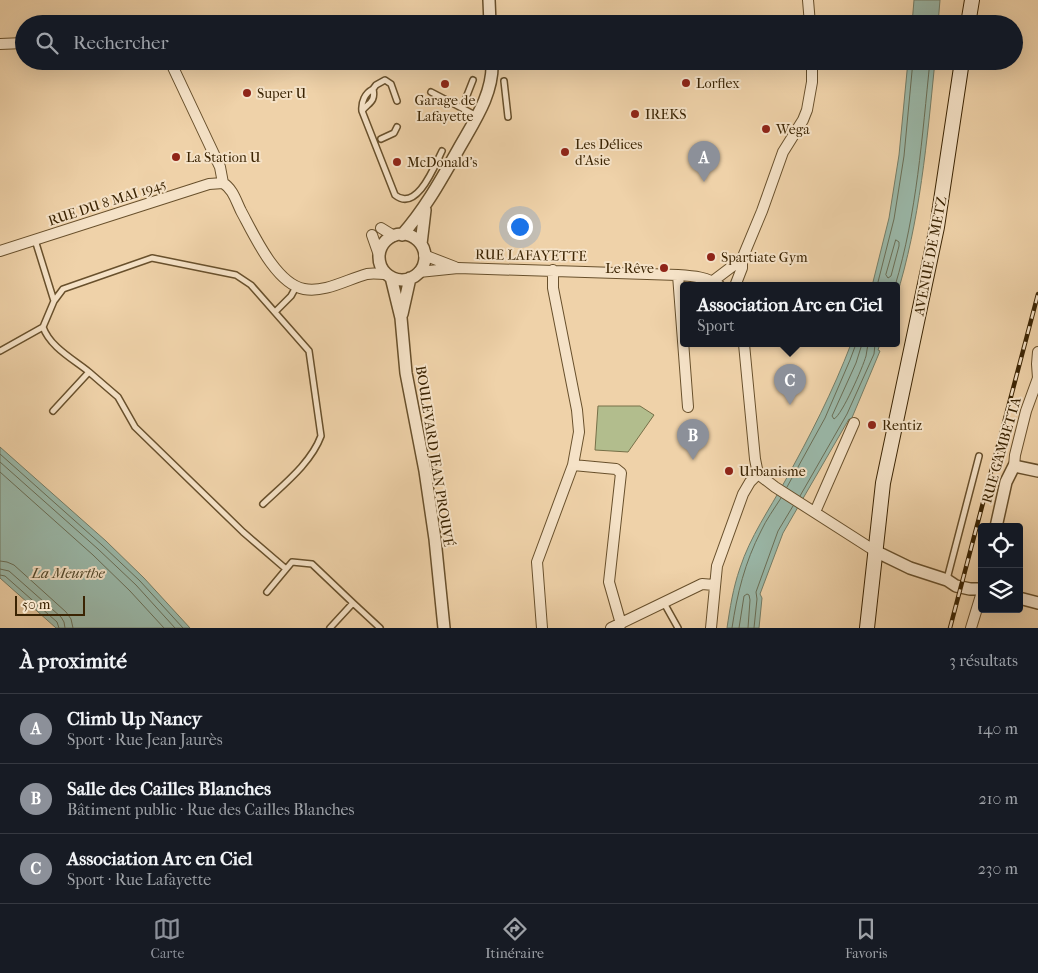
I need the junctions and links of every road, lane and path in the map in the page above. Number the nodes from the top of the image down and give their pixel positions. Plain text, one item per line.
1 (489, 0) edge
2 (808, 0) edge
3 (972, 0) edge
4 (490, 15) edge
5 (809, 15) edge
6 (970, 15) edge
7 (15, 43) edge
8 (0, 44) edge
9 (174, 70) edge
10 (492, 70) edge
11 (812, 70) edge
12 (961, 70) edge
13 (473, 80) dead end
14 (504, 81) dead end
15 (374, 89) junction
16 (431, 92) dead end
17 (396, 101) dead end
18 (462, 108) junction
19 (362, 111) junction
20 (477, 116) junction
21 (508, 117) dead end
22 (397, 127) dead end
23 (381, 139) dead end
24 (454, 157) junction
25 (223, 183) junction
26 (426, 206) junction
27 (381, 228) dead end
28 (372, 235) dead end
29 (398, 235) junction
30 (35, 239) junction
31 (422, 250) junction
32 (0, 251) edge
33 (379, 258) junction
34 (742, 259) junction
35 (458, 268) junction
36 (552, 270) junction
37 (369, 273) junction
38 (415, 275) junction
39 (678, 275) junction
40 (389, 276) junction
41 (712, 282) edge
42 (719, 282) edge
43 (737, 282) edge
44 (296, 287) junction
45 (54, 301) junction
46 (680, 301) edge
47 (275, 312) junction
48 (401, 318) junction
49 (43, 327) junction
50 (683, 347) edge
51 (744, 347) edge
52 (0, 350) edge
53 (1038, 352) edge
54 (89, 372) junction
55 (1035, 397) edge
56 (688, 407) dead end
57 (53, 411) dead end
58 (854, 423) dead end
59 (979, 456) dead end
60 (573, 465) junction
61 (1014, 466) junction
62 (1038, 470) edge
63 (758, 474) junction
64 (263, 504) dead end
65 (811, 509) junction
66 (997, 523) edge
67 (875, 551) junction
68 (286, 569) junction
69 (952, 583) junction
70 (714, 584) junction
71 (978, 590) edge
72 (267, 592) dead end
73 (1023, 599) edge
74 (353, 603) junction
75 (664, 603) junction
76 (1038, 603) edge
77 (978, 604) edge
78 (616, 626) edge
79 (330, 628) edge
80 (380, 628) edge
81 (444, 628) edge
82 (542, 628) edge
83 (678, 628) edge
84 (711, 628) edge
85 (867, 628) edge
86 (971, 628) edge

1 - 4 street
2 - 5 street
3 - 6 main road
7 - 8 street
9 - 25 street
10 - 20 street
11 - 34 street
12 - 67 main road, AVENUE DE METZ
13 - 18 lane
14 - 21 lane
15 - 17 lane
15 - 19 lane
15 - 19 lane
16 - 18 lane
18 - 20 lane
19 - 24 lane
20 - 24 street
22 - 23 lane
24 - 26 street
25 - 30 street, RUE DU 8 MAI 1945
25 - 44 street
26 - 29 street
26 - 31 street
27 - 29 street
28 - 33 street
29 - 31 street
29 - 33 street
30 - 32 street, RUE DU 8 MAI 1945
30 - 45 lane
31 - 35 street, RUE LAFAYETTE
31 - 38 street
33 - 37 street
33 - 40 street
34 - 42 street
34 - 43 street
35 - 36 street, RUE LAFAYETTE
35 - 38 street, RUE LAFAYETTE
36 - 39 street, RUE LAFAYETTE
36 - 60 street
37 - 40 street
37 - 44 street
38 - 40 street
38 - 48 street, BOULEVARD JEAN PROUVÉ
39 - 41 street, RUE LAFAYETTE
39 - 46 street
40 - 48 street, BOULEVARD JEAN PROUVÉ
44 - 47 lane
45 - 47 lane
45 - 49 lane
47 - 64 lane
48 - 81 street, BOULEVARD JEAN PROUVÉ
49 - 52 lane
49 - 54 lane
50 - 56 street
51 - 63 street
53 - 55 street, RUE GAMBETTA
54 - 57 lane
54 - 68 lane
55 - 61 street, RUE GAMBETTA
58 - 65 street
59 - 69 lane
60 - 78 street
60 - 82 street
61 - 62 street
61 - 66 street, RUE GAMBETTA
63 - 65 street
63 - 70 street
65 - 67 street
67 - 69 street
67 - 85 main road, AVENUE DE METZ
68 - 72 lane
68 - 74 lane
69 - 71 street
70 - 75 street
70 - 84 street
73 - 76 street
74 - 79 lane
74 - 80 lane
75 - 78 street
75 - 83 lane
77 - 86 street

